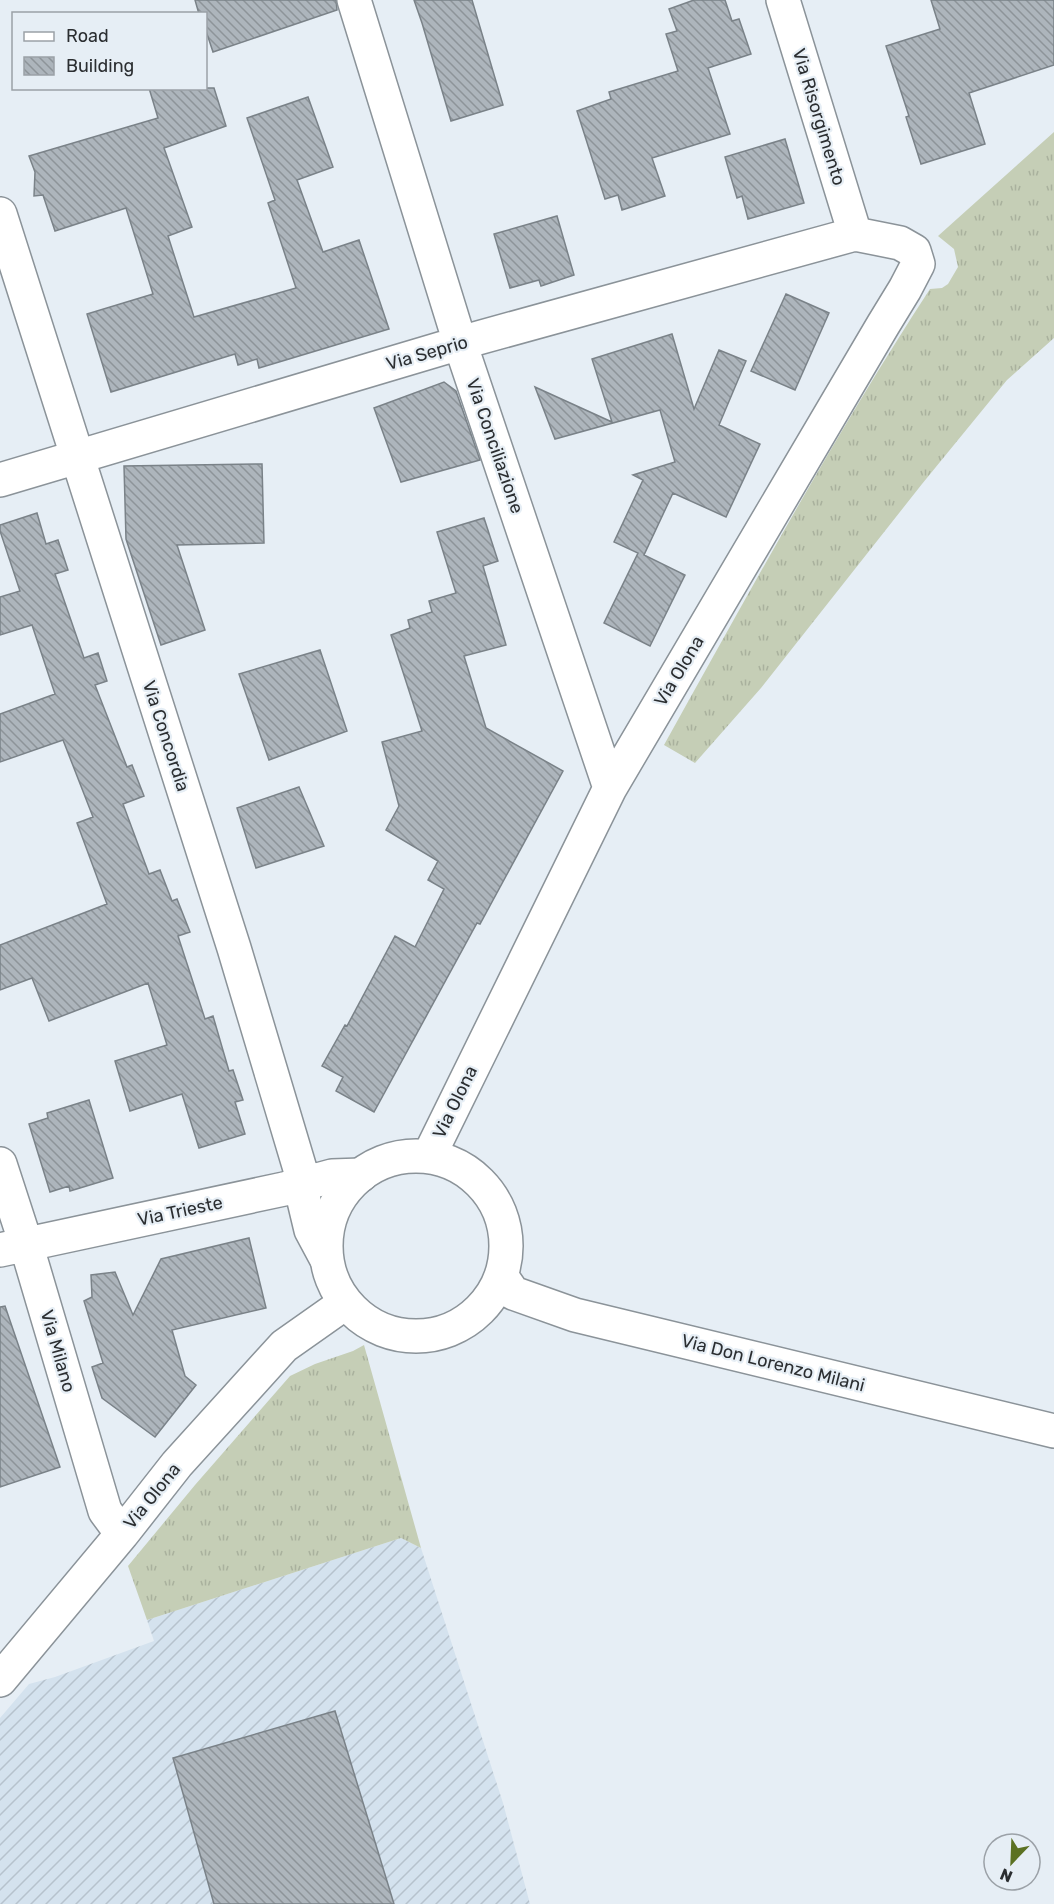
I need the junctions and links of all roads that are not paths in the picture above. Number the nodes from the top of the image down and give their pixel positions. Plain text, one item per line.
1 (354, 0) edge
2 (783, 0) edge
3 (0, 214) edge
4 (855, 234) junction
5 (460, 343) junction
6 (77, 456) junction
7 (0, 480) edge
8 (610, 788) junction
9 (429, 1156) junction
10 (0, 1164) edge
11 (361, 1175) junction
12 (300, 1184) junction
13 (13, 1247) edge
14 (326, 1258) junction
15 (502, 1277) junction
16 (345, 1303) junction
17 (1054, 1431) edge
18 (122, 1534) junction
19 (0, 1680) edge

1 - 5 street, Via Conciliazione
2 - 4 street, Via Risorgimento
3 - 6 street, Via Concordia
4 - 5 street, Via Seprio
4 - 8 street, Via Olona
5 - 6 street, Via Seprio
5 - 8 street, Via Conciliazione
6 - 7 street, Via Seprio
6 - 12 street, Via Concordia
8 - 9 street, Via Olona
9 - 11 street
9 - 15 street
10 - 13 street, Via Milano
11 - 12 street, Via Trieste
11 - 14 street
12 - 13 street, Via Trieste
12 - 14 street, Via Concordia
13 - 18 street, Via Milano
14 - 16 street
15 - 16 street
15 - 17 street, Via Don Lorenzo Milani
16 - 18 street, Via Olona
18 - 19 street, Via Olona

